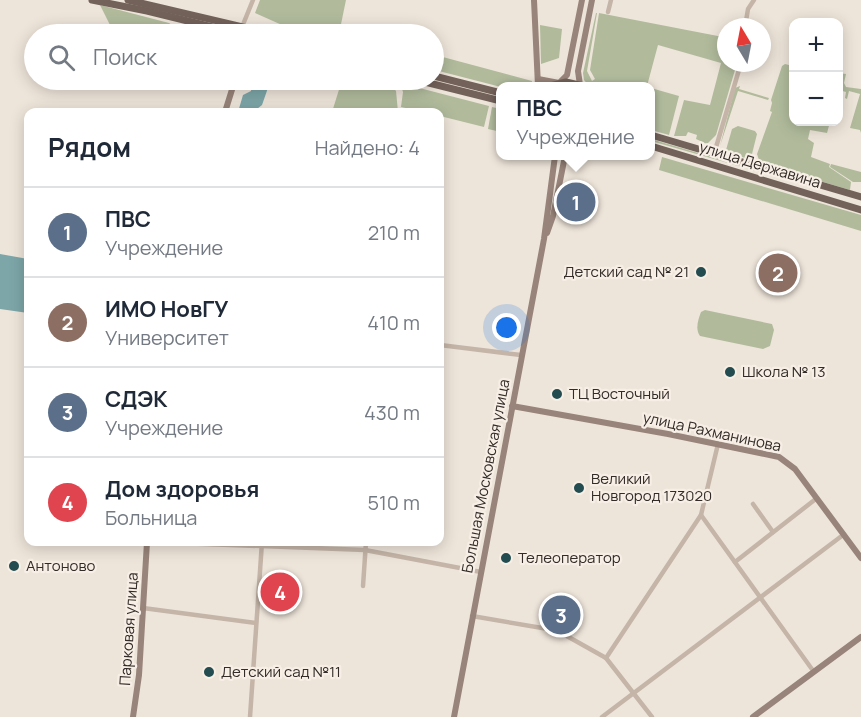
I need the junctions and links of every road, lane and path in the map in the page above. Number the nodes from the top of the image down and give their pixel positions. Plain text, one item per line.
1 (92, 0) edge
2 (128, 0) edge
3 (253, 0) edge
4 (534, 0) edge
5 (582, 0) edge
6 (592, 0) edge
7 (611, 0) edge
8 (754, 0) edge
9 (608, 12) dead end
10 (188, 17) junction
11 (746, 18) edge
12 (215, 24) edge
13 (244, 24) edge
14 (738, 72) edge
15 (444, 79) edge
16 (538, 82) edge
17 (561, 82) edge
18 (580, 82) edge
19 (444, 87) edge
20 (231, 90) edge
21 (496, 92) edge
22 (496, 100) edge
23 (226, 108) edge
24 (655, 136) edge
25 (655, 147) edge
26 (714, 154) junction
27 (554, 160) edge
28 (564, 160) edge
29 (771, 172) junction
30 (768, 182) junction
31 (861, 197) edge
32 (861, 210) edge
33 (544, 239) junction
34 (444, 345) edge
35 (521, 355) junction
36 (512, 406) junction
37 (718, 444) junction
38 (817, 498) junction
39 (753, 504) dead end
40 (701, 515) junction
41 (773, 532) junction
42 (843, 535) junction
43 (147, 546) edge
44 (262, 546) edge
45 (296, 546) edge
46 (366, 546) edge
47 (365, 550) junction
48 (861, 558) edge
49 (735, 562) junction
50 (481, 572) junction
51 (363, 586) dead end
52 (760, 597) junction
53 (143, 608) junction
54 (472, 616) junction
55 (256, 623) junction
56 (861, 637) edge
57 (606, 658) junction
58 (814, 672) junction
59 (634, 693) junction
60 (133, 717) edge
61 (250, 717) edge
62 (454, 717) edge
63 (602, 717) edge
64 (652, 717) edge
65 (753, 717) edge

1 - 10 main road
2 - 10 main road
3 - 13 street
4 - 16 street
5 - 17 street
6 - 18 street
7 - 9 street
8 - 11 street
10 - 12 main road
14 - 26 street
15 - 21 main road
19 - 22 main road
20 - 23 street
24 - 26 main road, улица Державина
25 - 30 main road, улица Державина
26 - 29 main road, улица Державина
27 - 33 street, Большая Московская улица
28 - 33 street, Большая Московская улица
29 - 30 main road
29 - 31 main road, улица Державина
30 - 32 main road, улица Державина
33 - 35 street, Большая Московская улица
34 - 35 street
35 - 36 street, Большая Московская улица
36 - 37 street, улица Рахманинова
36 - 50 street, Большая Московская улица
37 - 38 street, улица Рахманинова
37 - 40 street
38 - 41 street
38 - 42 street, улица Рахманинова
39 - 41 street
40 - 49 street
40 - 57 street
41 - 49 street
42 - 48 street, улица Рахманинова
42 - 52 street
43 - 53 street, Парковая улица
44 - 55 street
45 - 47 street
46 - 47 street
47 - 50 street
47 - 51 street
49 - 52 street
50 - 54 street, Большая Московская улица
52 - 58 street
52 - 59 street
53 - 55 street
53 - 60 street, Парковая улица
54 - 57 street
54 - 62 street, Большая Московская улица
55 - 61 street
56 - 58 street
57 - 59 street
58 - 65 street
59 - 63 street
59 - 64 street

